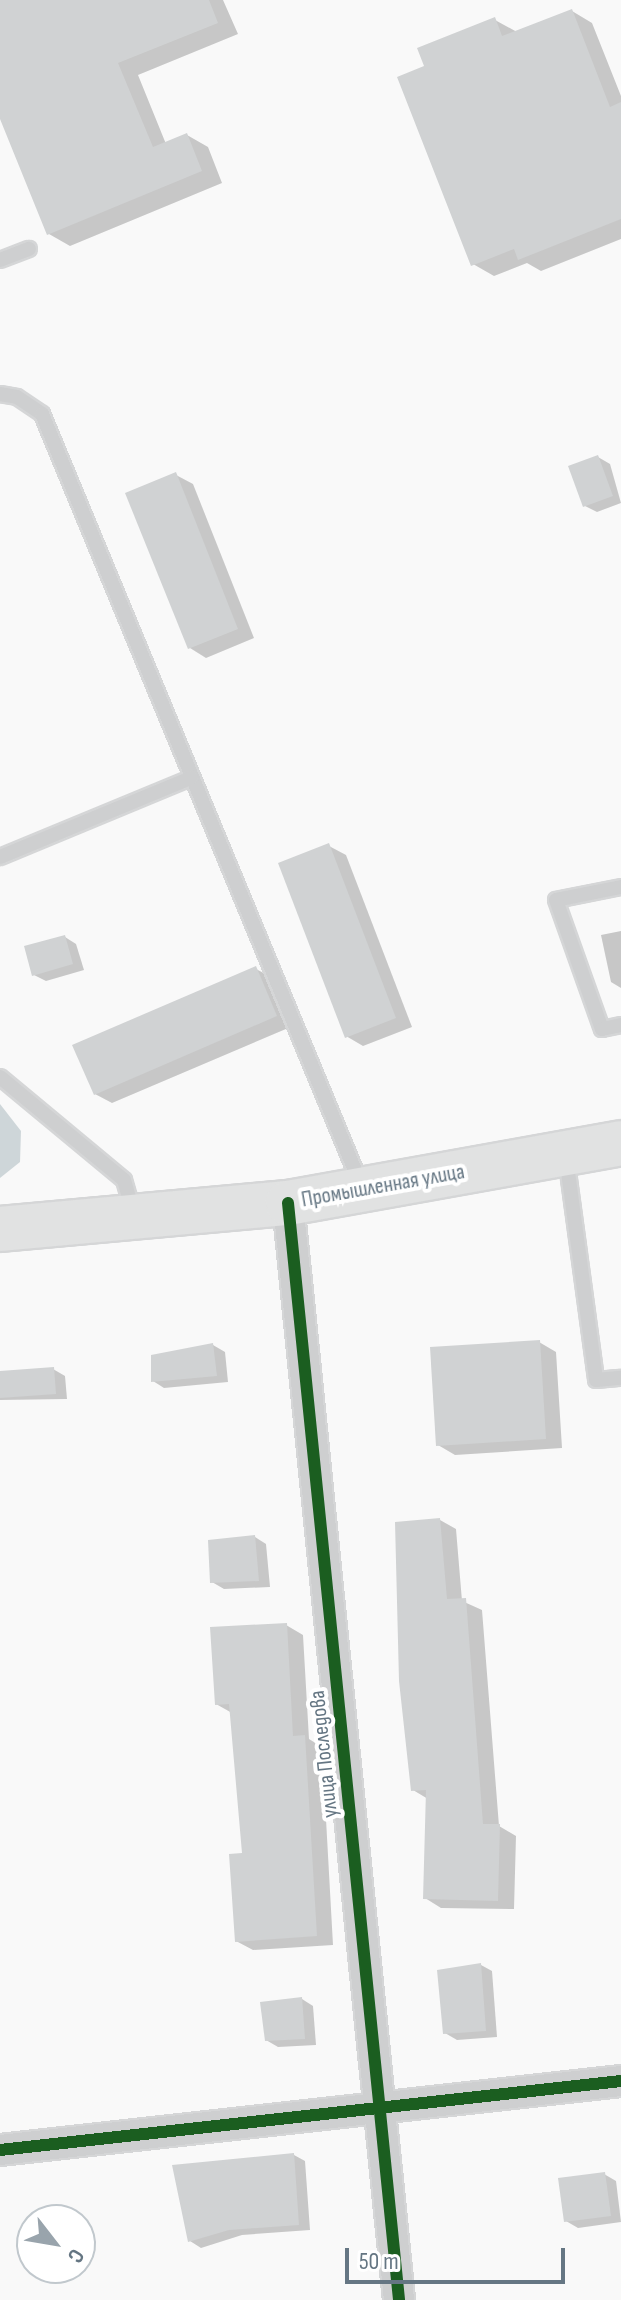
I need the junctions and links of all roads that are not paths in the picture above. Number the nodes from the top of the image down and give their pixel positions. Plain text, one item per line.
1 (29, 249) dead end
2 (0, 260) edge
3 (0, 394) edge
4 (191, 778) junction
5 (0, 857) edge
6 (621, 887) edge
7 (621, 1025) edge
8 (0, 1077) edge
9 (621, 1143) edge
10 (566, 1153) junction
11 (363, 1190) junction
12 (288, 1203) junction
13 (134, 1217) junction
14 (0, 1229) edge
15 (621, 1378) edge
16 (621, 2081) edge
17 (381, 2105) junction
18 (0, 2150) edge
19 (399, 2300) edge

1 - 2 lane
3 - 4 lane
4 - 5 lane
4 - 11 lane
6 - 7 lane
8 - 13 lane
9 - 10 main road, Промышленная улица
10 - 11 main road, Промышленная улица
10 - 15 lane
11 - 12 main road, Промышленная улица
12 - 13 main road, Промышленная улица
12 - 17 street, улица Последова
13 - 14 main road, Промышленная улица
16 - 17 street
17 - 18 street
17 - 19 street, улица Последова

